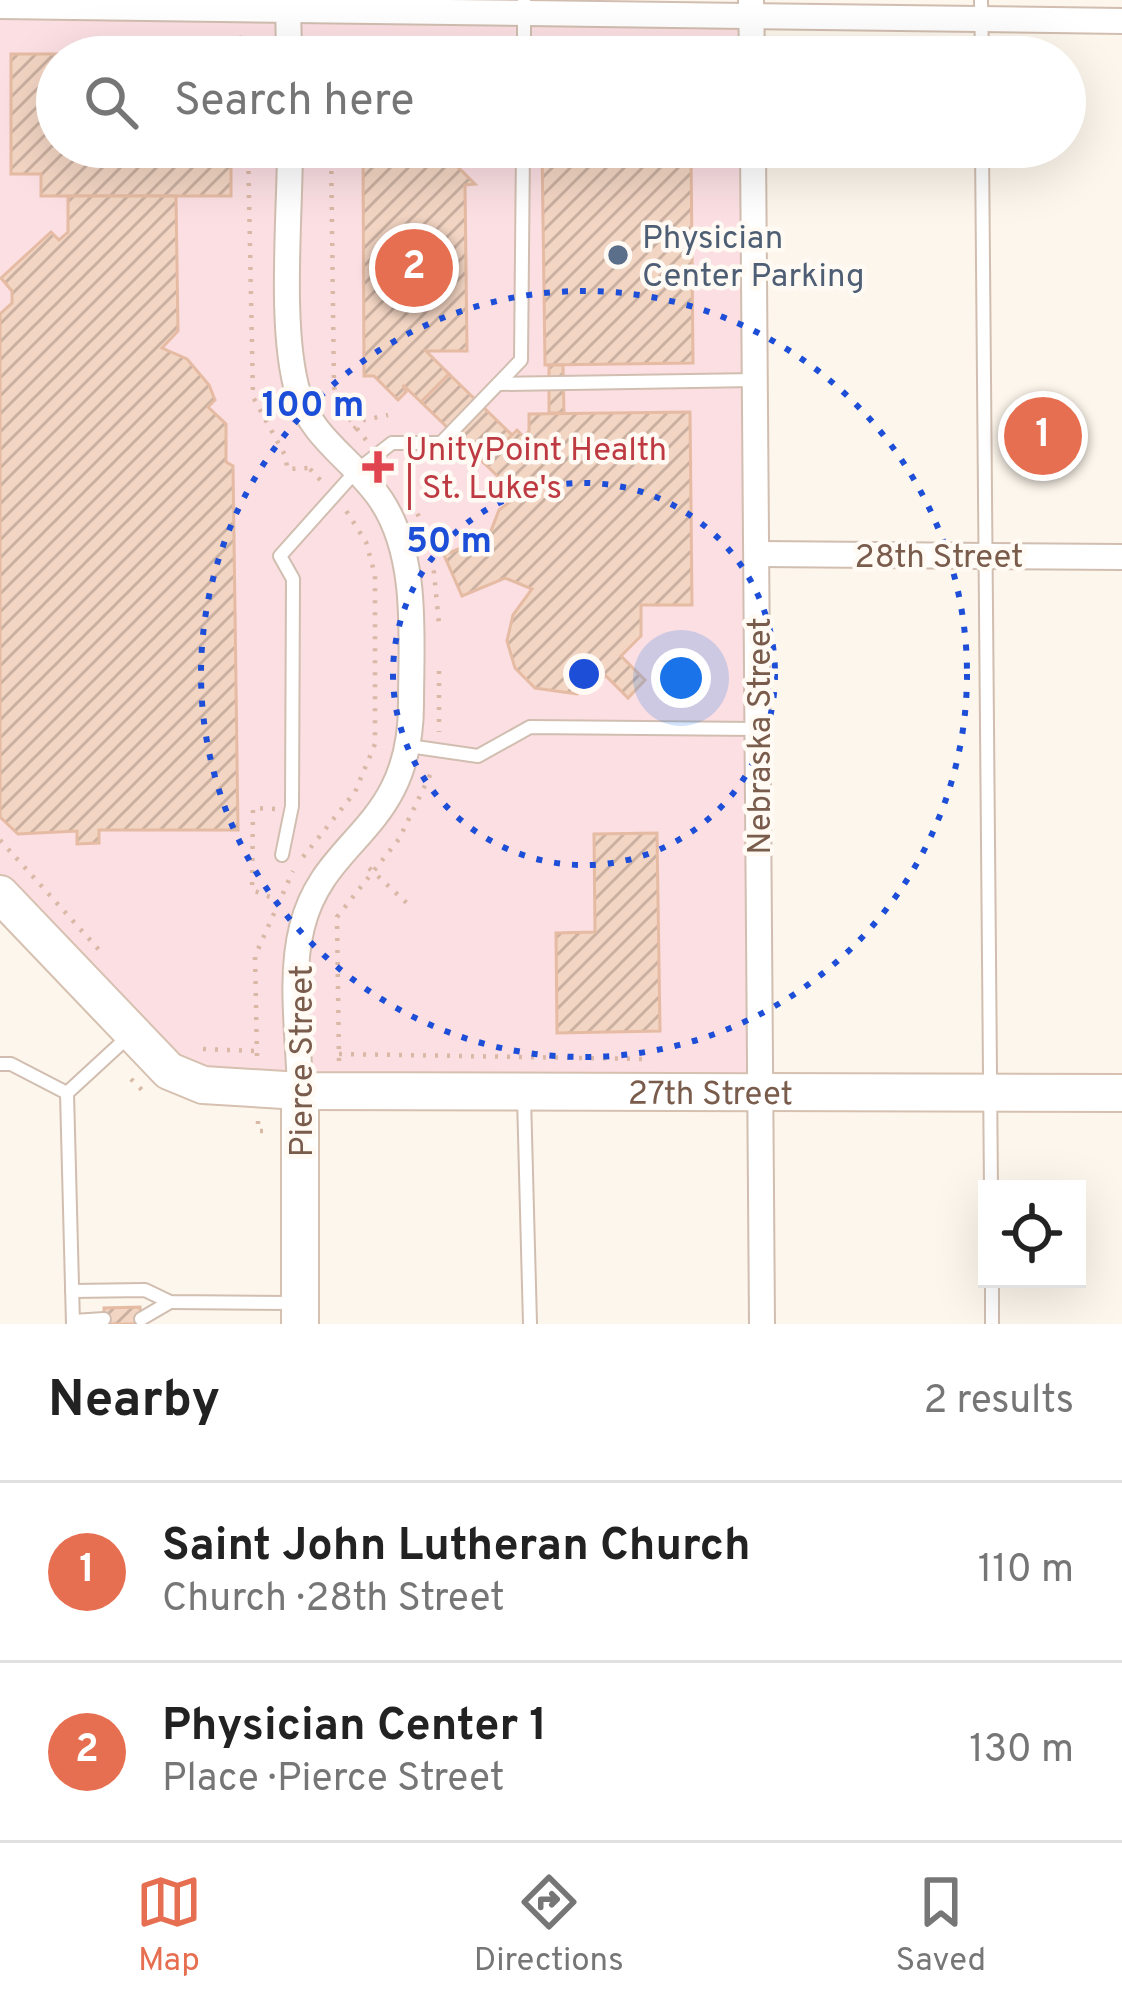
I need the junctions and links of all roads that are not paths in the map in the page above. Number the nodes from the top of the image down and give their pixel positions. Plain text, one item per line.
1 (57, 4) edge
2 (0, 6) edge
3 (288, 6) edge
4 (525, 7) edge
5 (751, 8) edge
6 (981, 9) edge
7 (1122, 21) edge
8 (289, 36) edge
9 (290, 168) edge
10 (524, 168) edge
11 (753, 168) edge
12 (982, 168) edge
13 (755, 380) junction
14 (500, 384) junction
15 (356, 471) junction
16 (757, 554) junction
17 (983, 556) junction
18 (1122, 556) edge
19 (758, 729) junction
20 (409, 746) junction
21 (282, 855) dead end
22 (0, 894) edge
23 (132, 1034) junction
24 (0, 1064) edge
25 (300, 1090) junction
26 (524, 1091) junction
27 (991, 1091) junction
28 (67, 1093) junction
29 (1122, 1093) edge
30 (760, 1094) junction
31 (991, 1180) edge
32 (992, 1288) edge
33 (72, 1291) junction
34 (170, 1302) junction
35 (300, 1313) edge
36 (104, 1319) dead end
37 (141, 1319) dead end
38 (73, 1322) edge
39 (530, 1324) edge
40 (762, 1324) edge
41 (992, 1324) edge

1 - 2 street
1 - 3 street
3 - 4 street
3 - 8 street
4 - 5 street
5 - 6 street
6 - 7 street
9 - 15 street, Pierce Street
10 - 14 lane
11 - 13 street, Nebraska Street
12 - 17 lane
13 - 14 lane
13 - 16 street, Nebraska Street
14 - 15 lane
15 - 20 street, Pierce Street
15 - 21 lane
16 - 17 street, 28th Street
16 - 19 street, Nebraska Street
17 - 18 street, 28th Street
17 - 27 lane
19 - 20 lane
19 - 30 street, Nebraska Street
20 - 25 street, Pierce Street
22 - 23 main road, 27th Street
23 - 25 main road, 27th Street
23 - 28 lane
24 - 28 lane
25 - 26 main road, 27th Street
25 - 35 main road, Pierce Street
26 - 30 main road, 27th Street
26 - 39 lane
27 - 29 main road, 27th Street
27 - 30 main road, 27th Street
27 - 31 lane
28 - 33 lane
30 - 40 street, Nebraska Street
32 - 41 lane
33 - 34 lane
33 - 38 lane
34 - 35 lane
34 - 37 lane
36 - 38 lane

